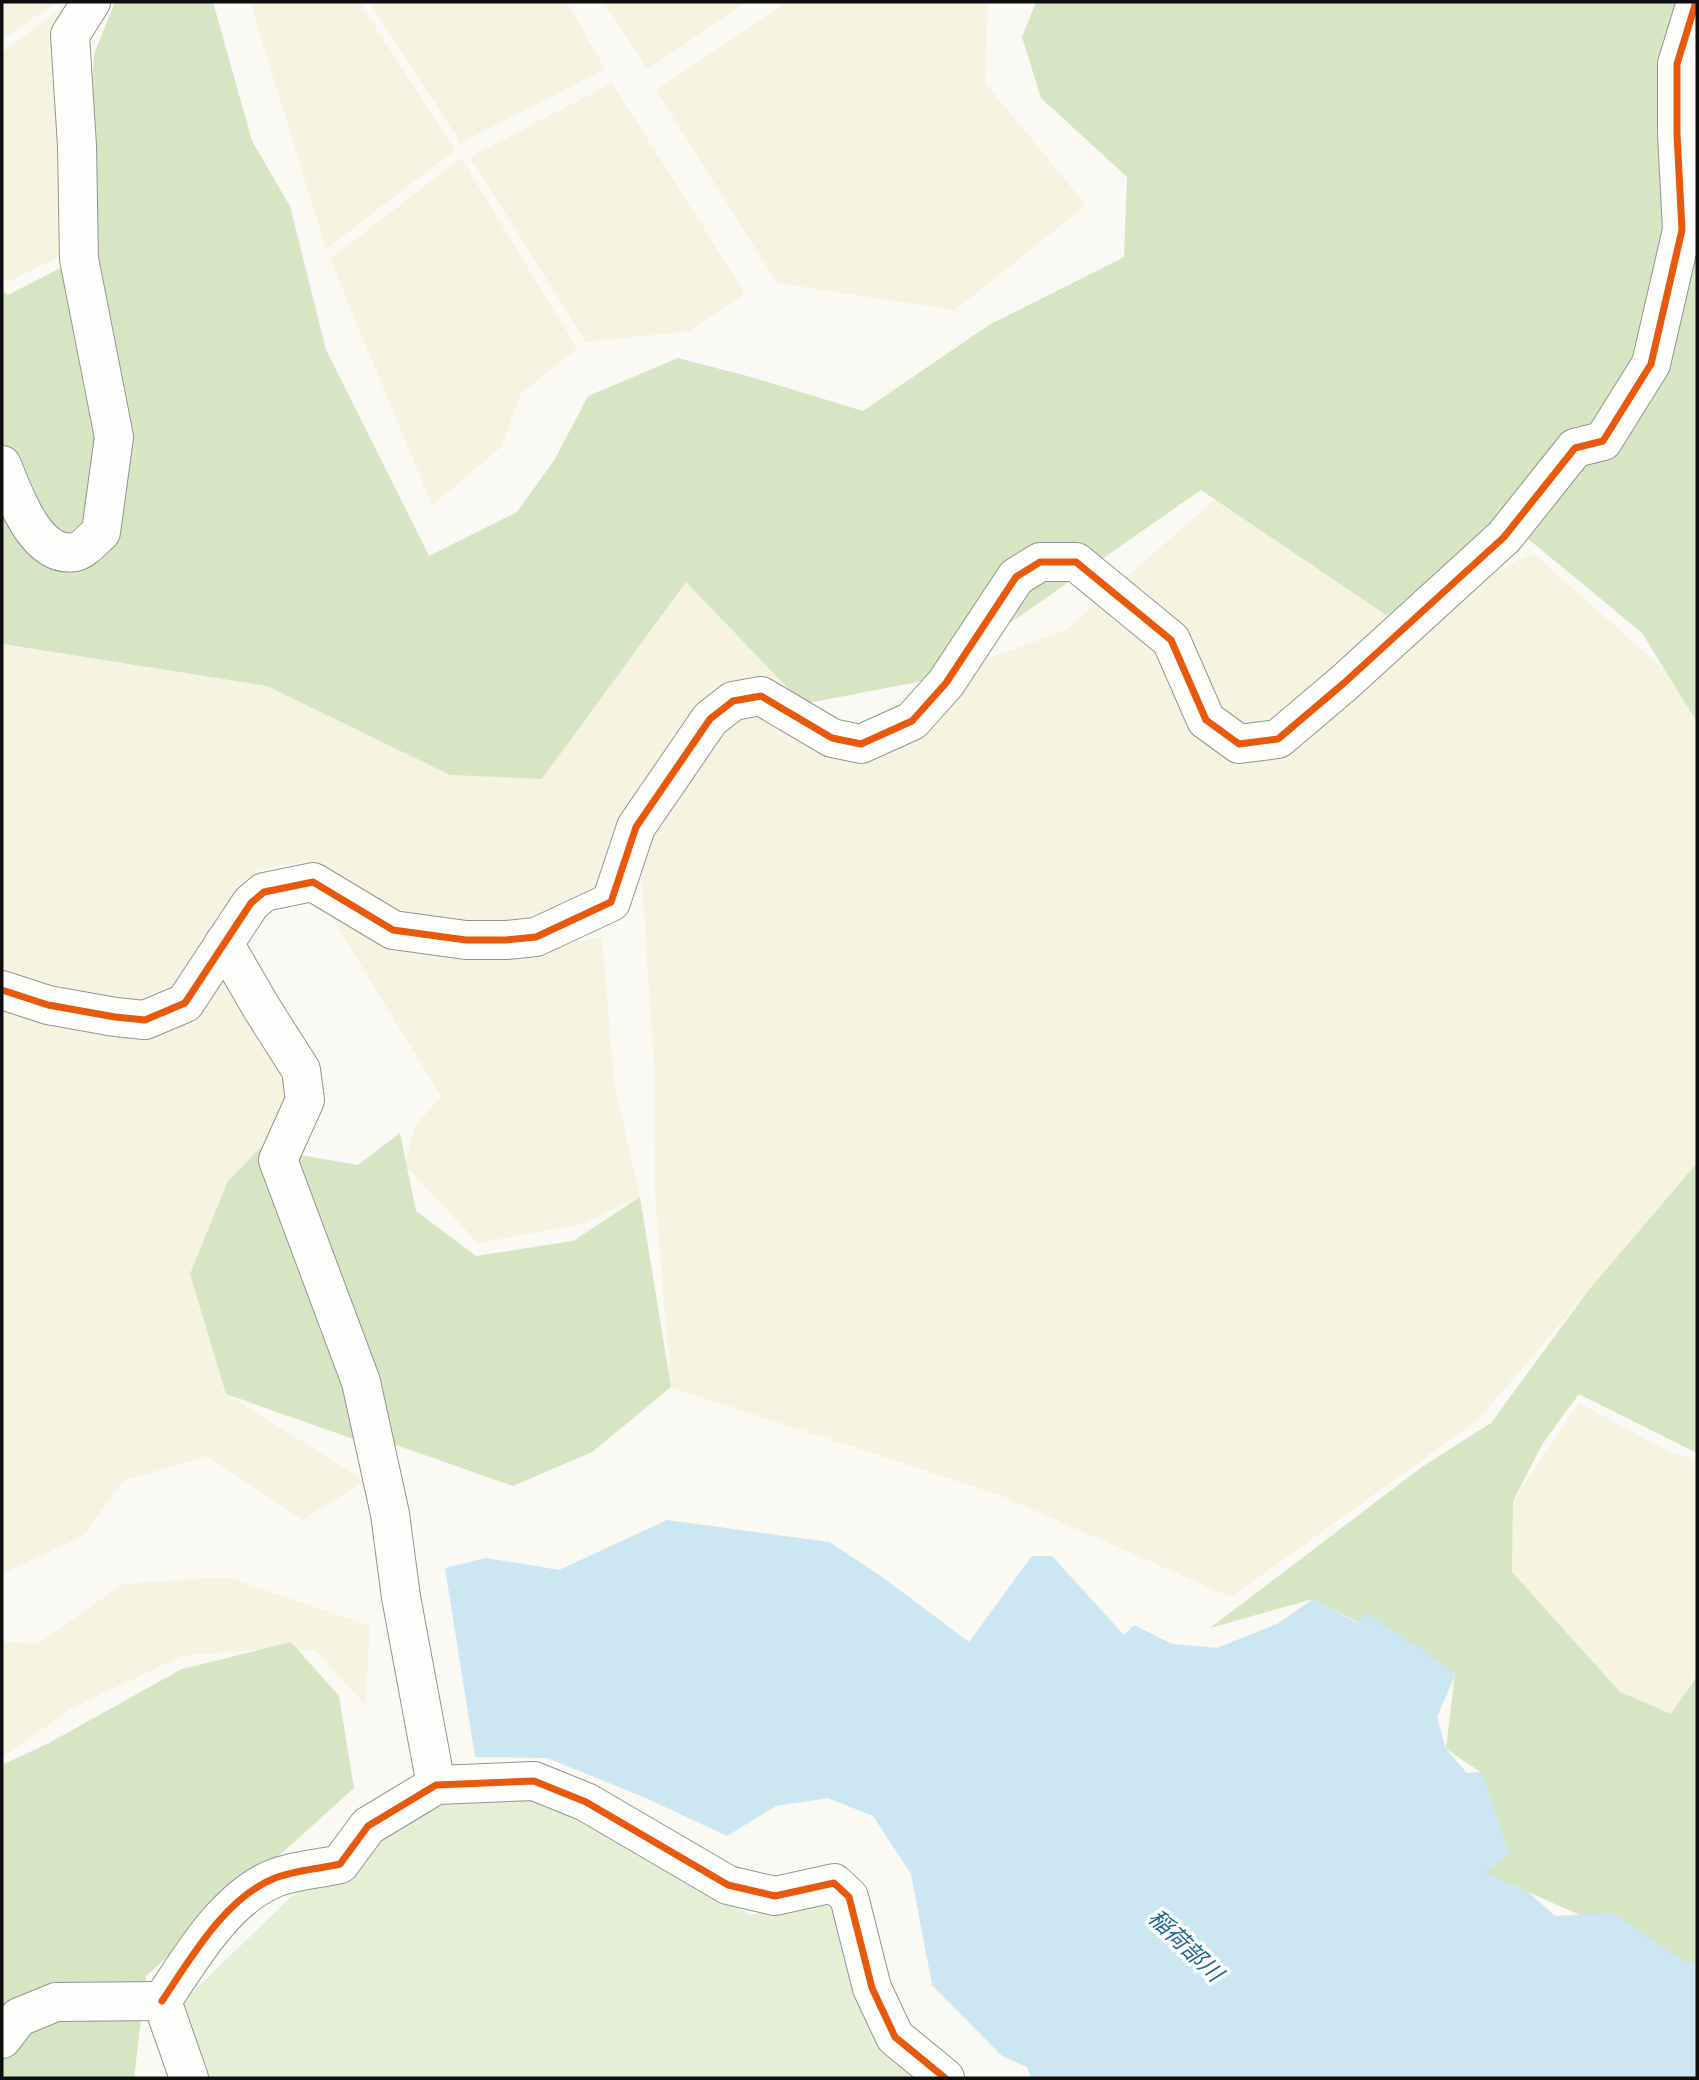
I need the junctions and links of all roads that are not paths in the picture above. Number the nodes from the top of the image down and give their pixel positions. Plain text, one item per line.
1 (91, 2) edge
2 (1696, 2) edge
3 (2, 465) edge
4 (224, 943) junction
5 (2, 990) edge
6 (434, 1772) junction
7 (162, 2001) junction
8 (2, 2039) edge
9 (189, 2078) edge
10 (945, 2078) edge

1 - 3 street
2 - 4 street
4 - 5 street
4 - 6 street
6 - 7 street
6 - 10 street
7 - 8 street
7 - 9 street

